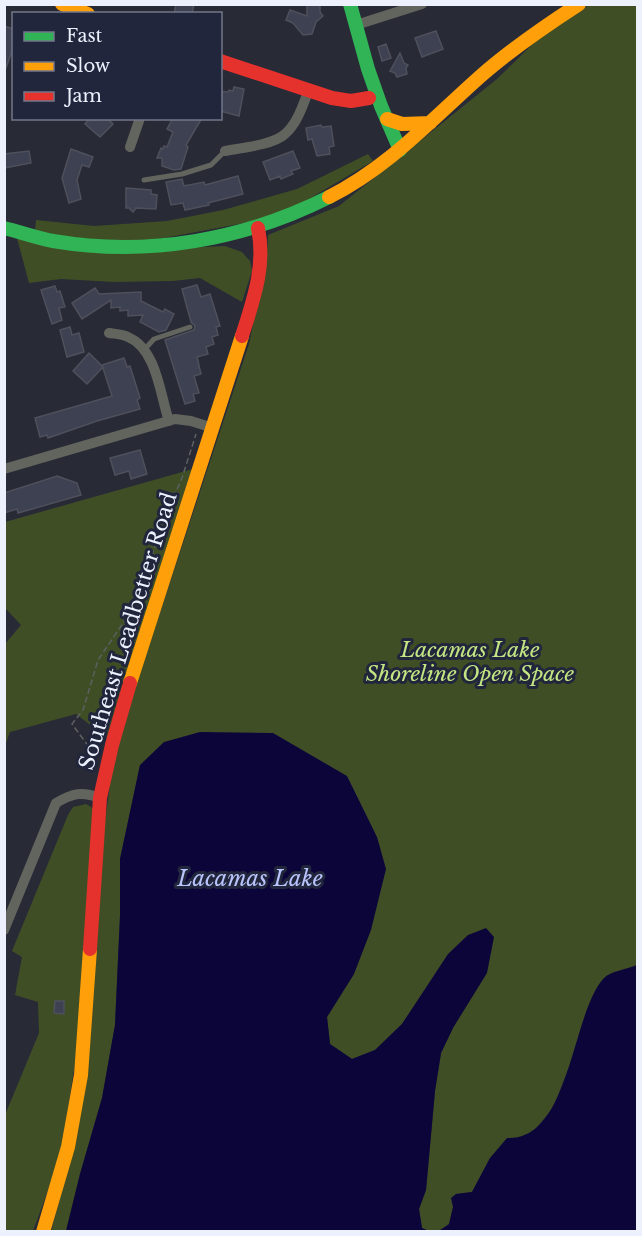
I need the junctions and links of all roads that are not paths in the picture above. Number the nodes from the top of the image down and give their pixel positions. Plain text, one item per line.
1 (62, 4) edge
2 (350, 4) edge
3 (422, 4) edge
4 (579, 4) edge
5 (83, 12) edge
6 (356, 25) junction
7 (222, 62) edge
8 (368, 69) junction
9 (308, 92) junction
10 (369, 98) junction
11 (387, 119) junction
12 (139, 120) edge
13 (430, 123) junction
14 (130, 147) dead end
15 (400, 150) junction
16 (225, 151) joint
17 (144, 180) dead end
18 (4, 228) edge
19 (258, 228) junction
20 (190, 327) dead end
21 (109, 333) dead end
22 (144, 350) junction
23 (169, 421) junction
24 (213, 428) junction
25 (4, 469) edge
26 (100, 798) junction
27 (4, 930) edge
28 (43, 1232) edge

1 - 5 street
2 - 6 street
3 - 6 street
4 - 13 street
6 - 8 street
7 - 9 street
8 - 10 street
8 - 11 street
9 - 10 street
9 - 16 street
10 - 15 street
11 - 13 street
11 - 15 street
12 - 14 street
13 - 15 street
15 - 19 street
16 - 17 lane
18 - 19 street
19 - 24 street, Southeast Leadbetter Road
20 - 22 lane
21 - 22 street
22 - 23 street
23 - 24 street
23 - 25 street
24 - 26 street, Southeast Leadbetter Road
26 - 27 street
26 - 28 street, Southeast Leadbetter Road

